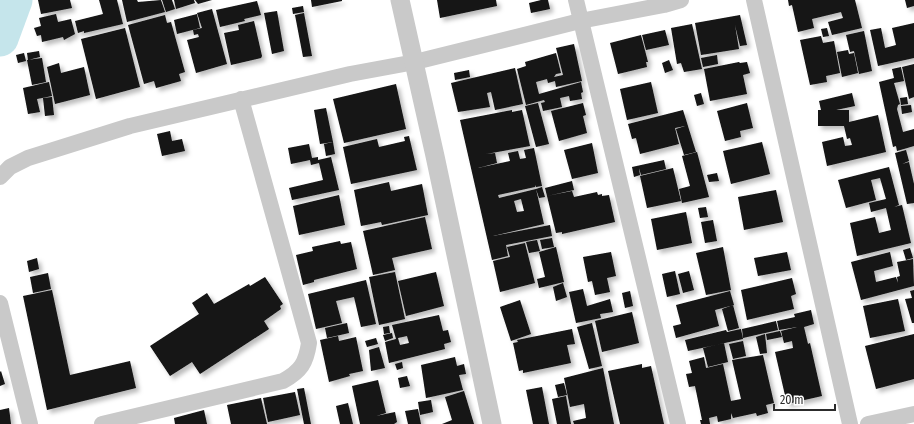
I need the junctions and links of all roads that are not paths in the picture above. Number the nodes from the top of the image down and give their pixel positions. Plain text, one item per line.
1 (400, 0) edge
2 (576, 0) edge
3 (681, 0) edge
4 (754, 0) edge
5 (580, 21) junction
6 (414, 62) junction
7 (241, 99) junction
8 (0, 177) edge
9 (0, 303) edge
10 (914, 414) edge
11 (30, 424) edge
12 (102, 424) edge
13 (492, 424) edge
14 (678, 424) edge
15 (850, 424) edge
16 (868, 424) edge

1 - 6 street
2 - 5 street
3 - 5 street
4 - 15 street
5 - 6 street
5 - 14 street
6 - 7 street
6 - 13 street
7 - 8 street
7 - 12 street
9 - 11 street
10 - 16 street

